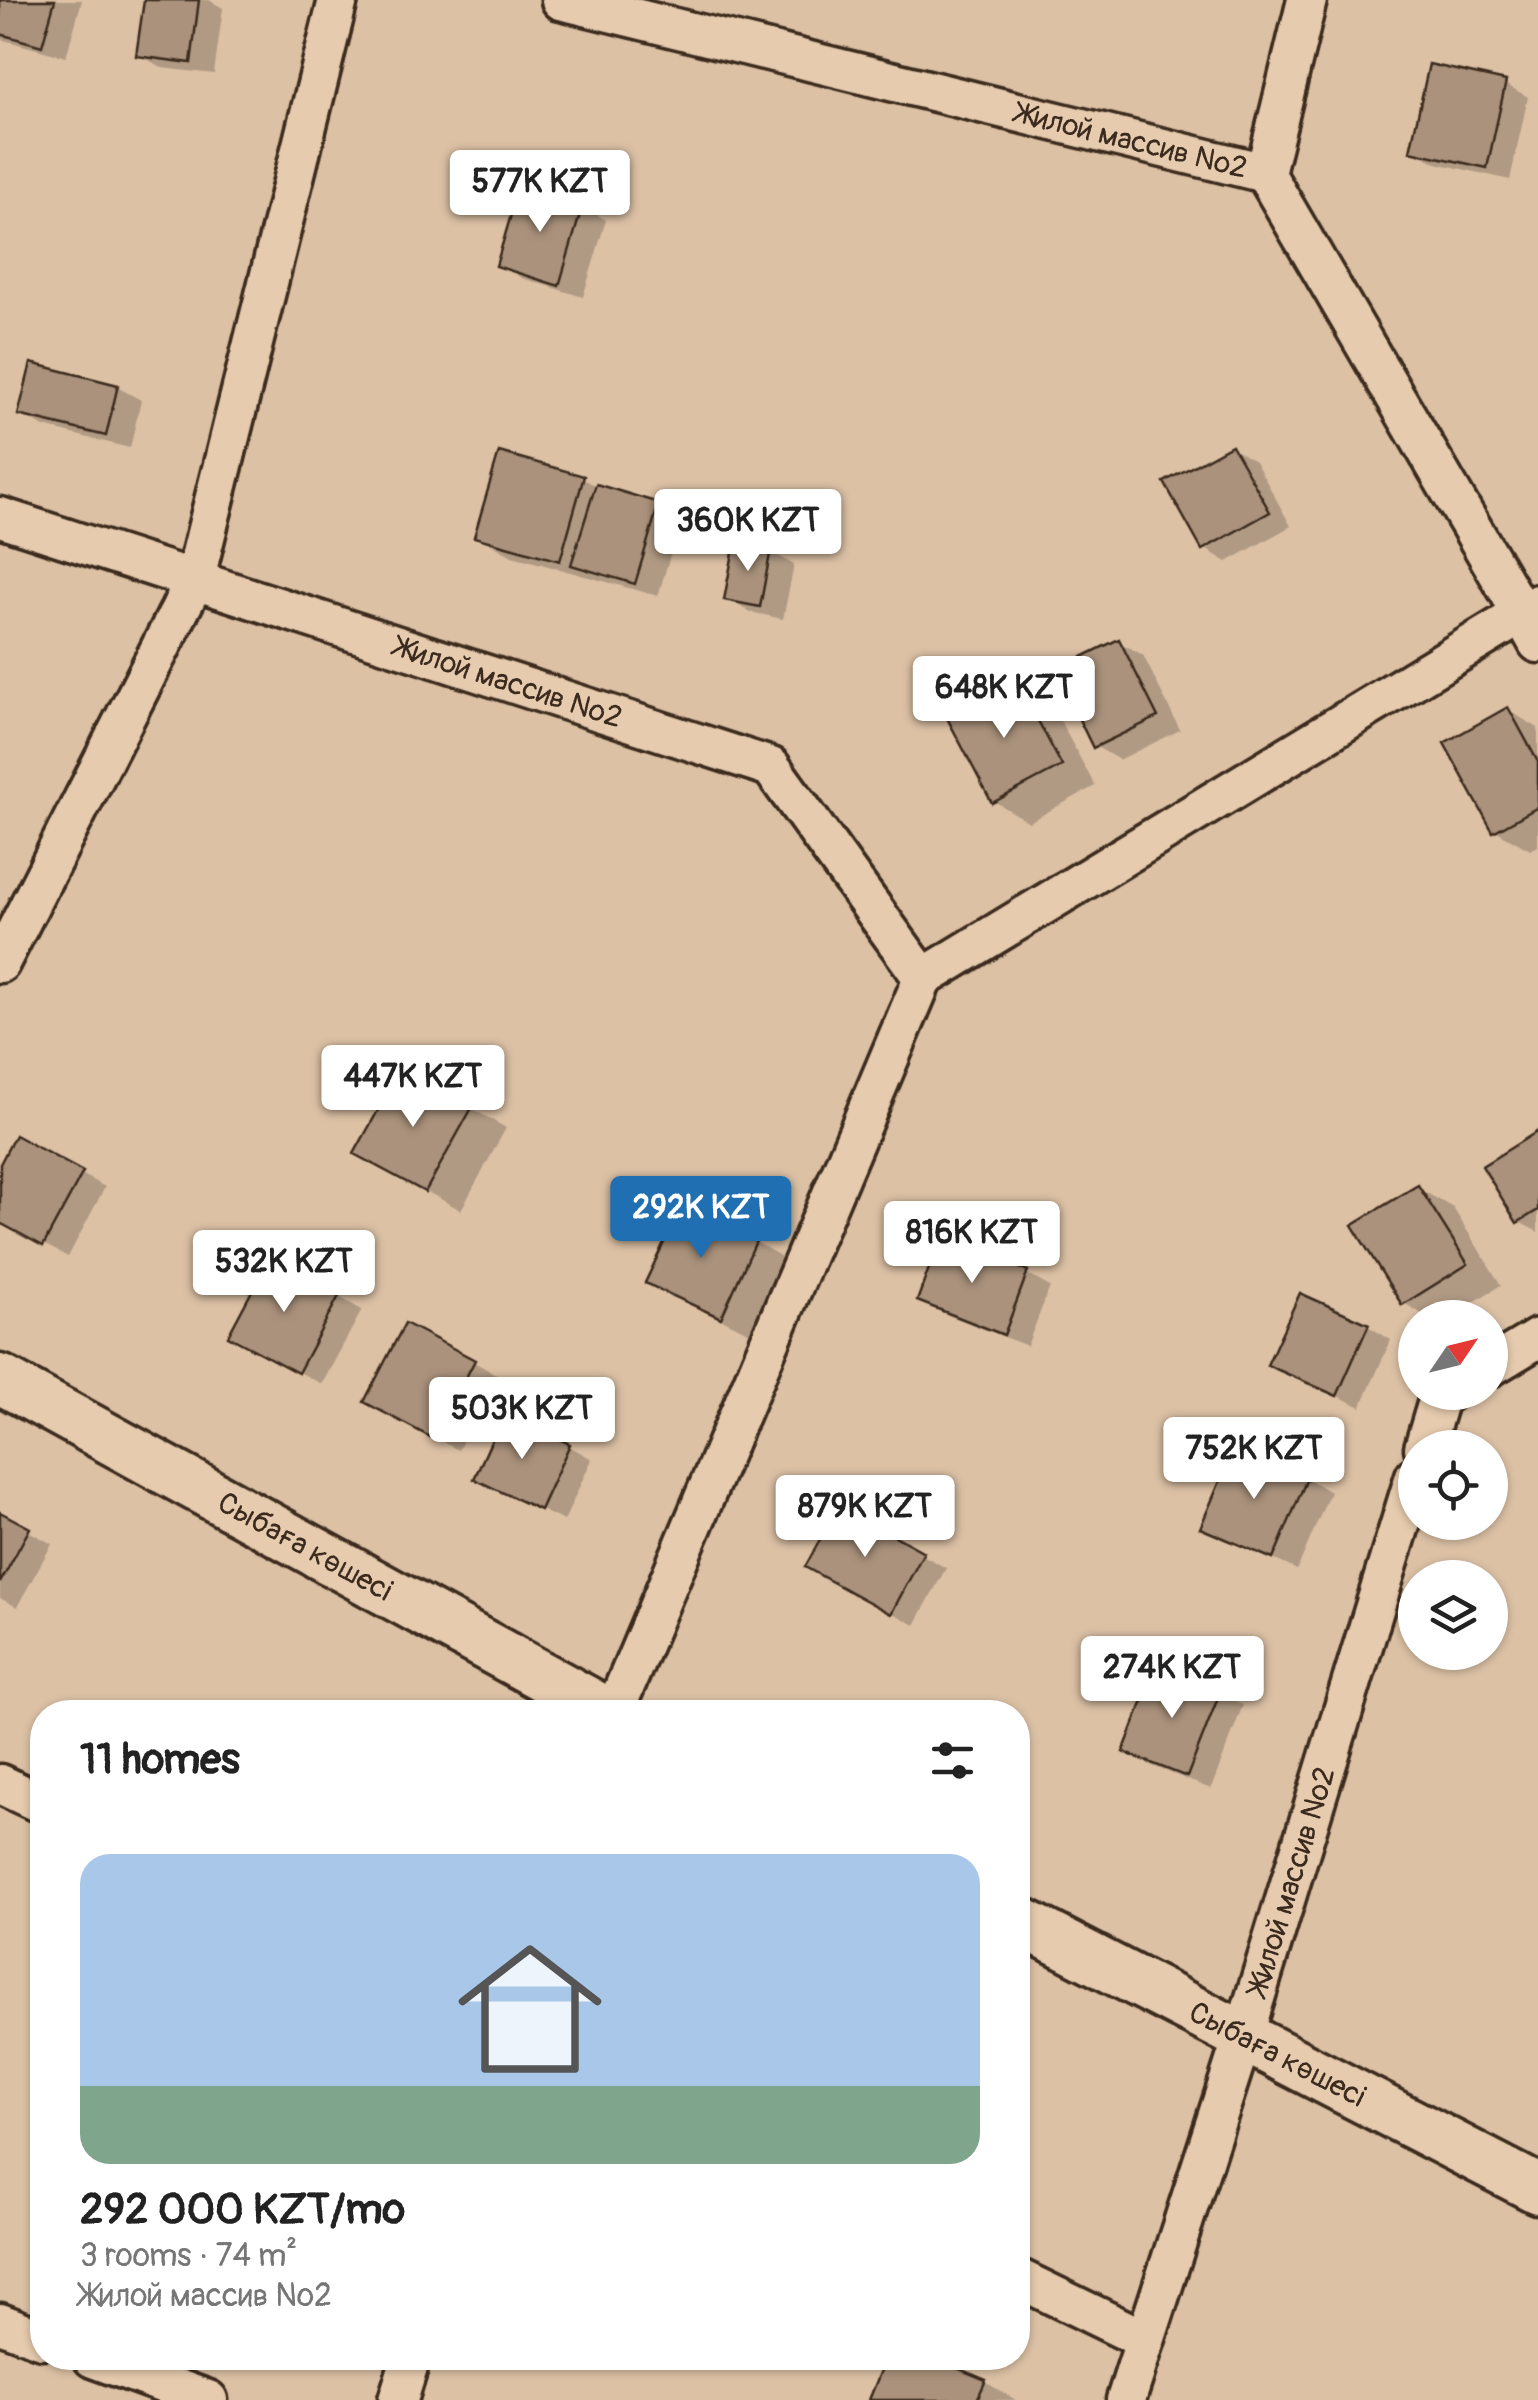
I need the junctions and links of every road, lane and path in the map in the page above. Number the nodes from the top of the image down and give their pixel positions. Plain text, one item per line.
1 (338, 0) edge
2 (561, 0) edge
3 (1307, 0) edge
4 (1264, 174) junction
5 (0, 517) edge
6 (194, 582) junction
7 (1533, 620) edge
8 (0, 962) edge
9 (923, 978) junction
10 (1538, 1338) edge
11 (1508, 1356) edge
12 (0, 1379) edge
13 (1398, 1531) edge
14 (588, 1700) edge
15 (615, 1700) edge
16 (0, 1784) edge
17 (30, 1798) edge
18 (1030, 1926) edge
19 (1244, 2034) junction
20 (1538, 2188) edge
21 (1030, 2284) edge
22 (0, 2323) edge
23 (30, 2334) edge
24 (1145, 2340) junction
25 (126, 2370) edge
26 (408, 2370) edge
27 (208, 2400) edge
28 (398, 2400) edge
29 (1126, 2400) edge

1 - 6 street
2 - 4 street, Жилой массив №2
3 - 4 street
4 - 7 street, Жилой массив №2
5 - 6 street, Жилой массив №2
6 - 8 street
6 - 9 street, Жилой массив №2
7 - 9 street, Жилой массив №2
9 - 15 street
10 - 11 street
12 - 14 street, Сыбаға көшесі
13 - 19 street, Жилой массив №2
16 - 17 street
18 - 19 street, Сыбаға көшесі
19 - 20 street, Сыбаға көшесі
19 - 24 street, Жилой массив №2
21 - 24 street
22 - 23 street
24 - 29 street, Жилой массив №2
25 - 27 street
26 - 28 street

